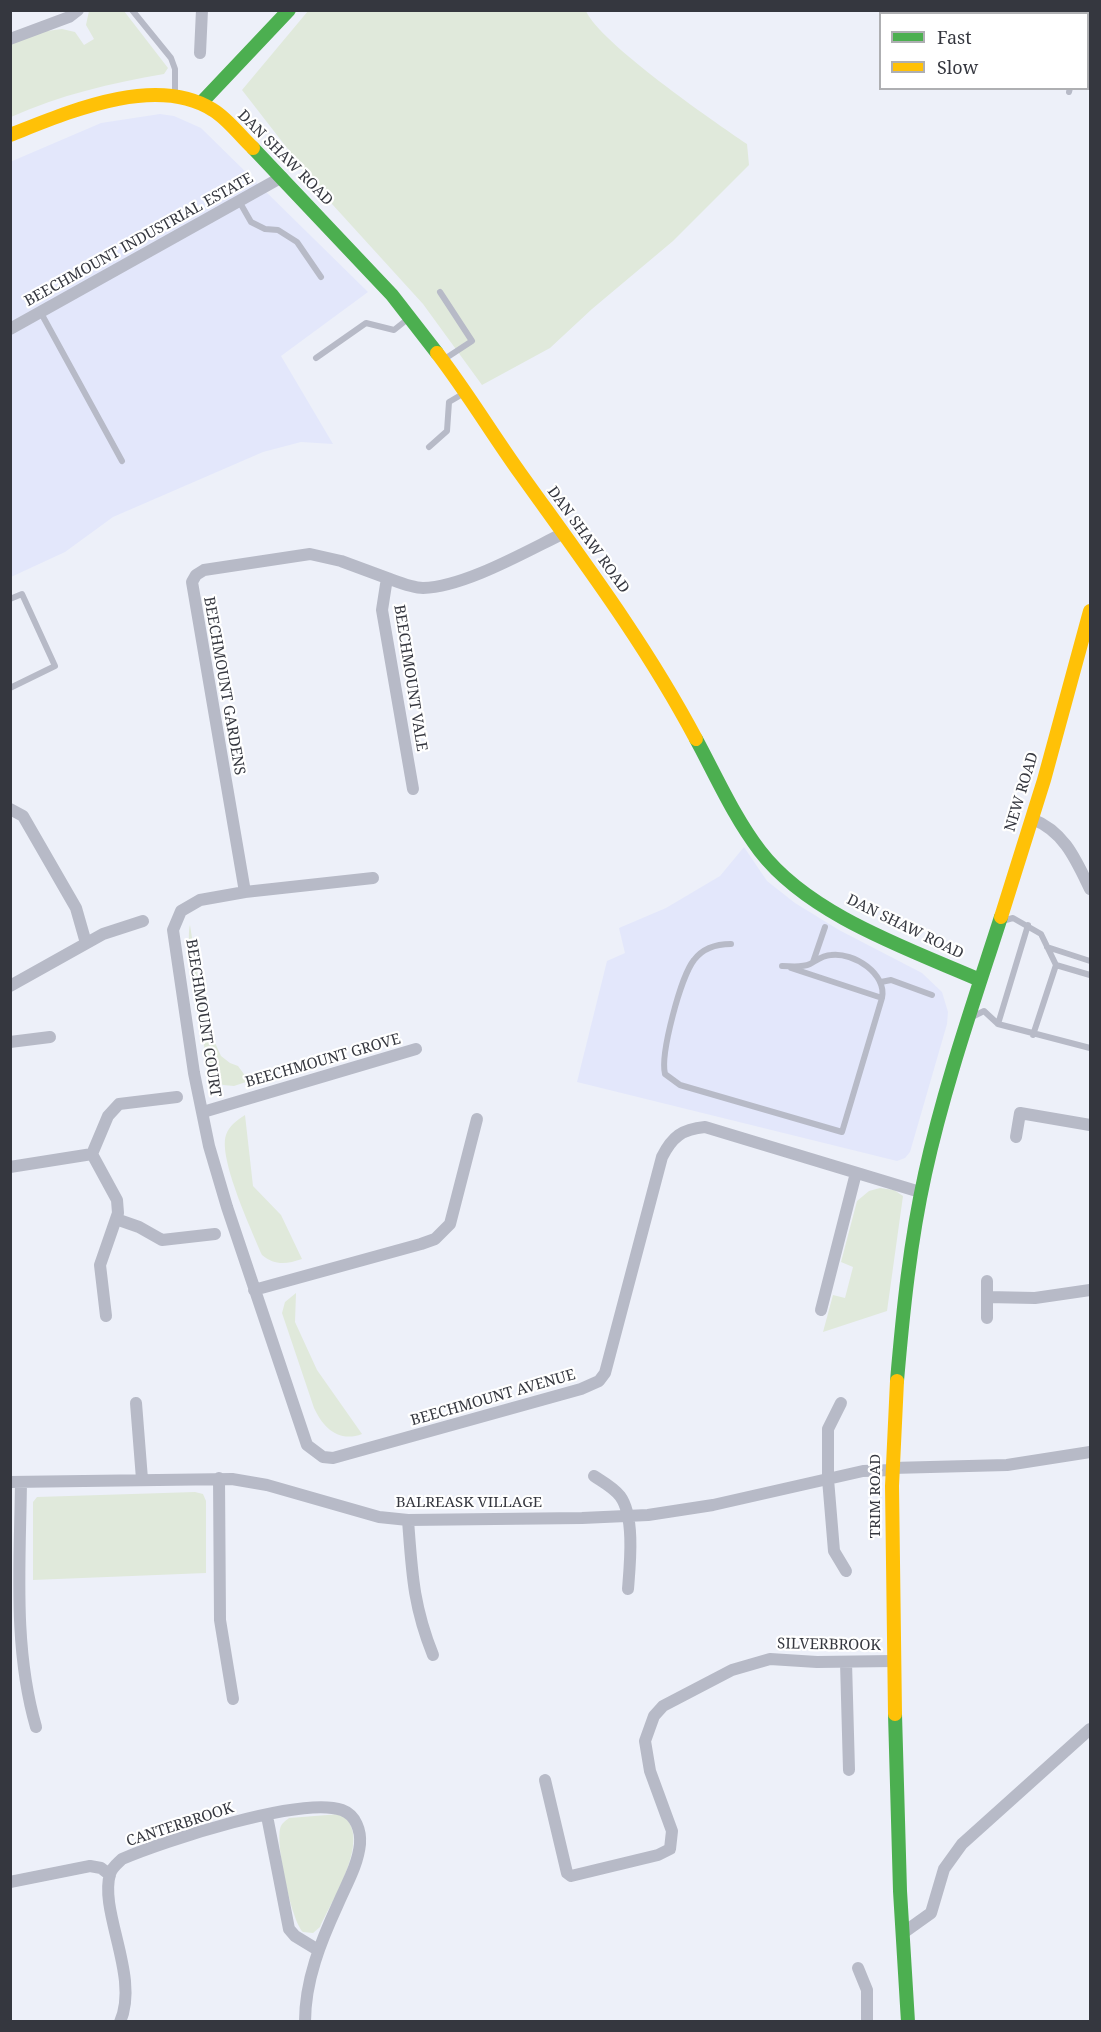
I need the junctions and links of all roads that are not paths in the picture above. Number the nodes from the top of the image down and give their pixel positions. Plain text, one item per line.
1 (78, 10) edge
2 (132, 10) edge
3 (202, 10) edge
4 (289, 10) edge
5 (10, 39) edge
6 (200, 52) dead end
7 (175, 95) junction
8 (202, 102) junction
9 (10, 135) edge
10 (282, 177) junction
11 (239, 201) junction
12 (321, 277) dead end
13 (440, 292) dead end
14 (41, 313) junction
15 (409, 317) junction
16 (10, 329) edge
17 (316, 358) dead end
18 (443, 360) junction
19 (467, 392) junction
20 (429, 447) dead end
21 (122, 461) dead end
22 (562, 534) junction
23 (387, 578) junction
24 (10, 599) edge
25 (1090, 611) edge
26 (10, 688) edge
27 (413, 789) dead end
28 (10, 809) edge
29 (1032, 819) junction
30 (373, 878) dead end
31 (1090, 889) edge
32 (245, 892) junction
33 (143, 921) dead end
34 (999, 922) junction
35 (1028, 924) junction
36 (825, 927) dead end
37 (86, 943) junction
38 (730, 944) dead end
39 (1047, 947) junction
40 (1090, 961) edge
41 (813, 962) junction
42 (1056, 965) junction
43 (1090, 975) edge
44 (980, 980) junction
45 (881, 982) junction
46 (10, 986) edge
47 (932, 995) dead end
48 (882, 998) junction
49 (968, 1019) junction
50 (998, 1024) junction
51 (1033, 1035) junction
52 (50, 1037) dead end
53 (10, 1042) edge
54 (1090, 1048) edge
55 (416, 1049) dead end
56 (177, 1097) dead end
57 (203, 1112) junction
58 (477, 1119) dead end
59 (1090, 1125) edge
60 (1016, 1137) dead end
61 (92, 1154) junction
62 (10, 1167) edge
63 (856, 1173) junction
64 (920, 1192) junction
65 (116, 1219) junction
66 (215, 1234) dead end
67 (987, 1281) dead end
68 (254, 1290) junction
69 (1090, 1290) edge
70 (987, 1297) junction
71 (821, 1310) dead end
72 (106, 1316) dead end
73 (987, 1318) dead end
74 (136, 1403) dead end
75 (841, 1403) dead end
76 (1090, 1452) edge
77 (892, 1469) junction
78 (594, 1476) dead end
79 (219, 1478) junction
80 (142, 1479) junction
81 (828, 1479) junction
82 (16, 1482) edge
83 (627, 1516) junction
84 (408, 1520) junction
85 (846, 1571) dead end
86 (628, 1589) dead end
87 (434, 1655) dead end
88 (893, 1661) junction
89 (846, 1662) junction
90 (233, 1699) dead end
91 (36, 1726) dead end
92 (1090, 1730) edge
93 (849, 1770) dead end
94 (545, 1780) dead end
95 (267, 1816) junction
96 (110, 1875) junction
97 (10, 1882) edge
98 (903, 1933) junction
99 (318, 1950) junction
100 (858, 1968) dead end
101 (120, 2022) edge
102 (305, 2022) edge
103 (867, 2022) edge
104 (908, 2022) edge

1 - 5 street
2 - 7 lane
3 - 6 street
4 - 8 street
7 - 8 street, DAN SHAW ROAD
7 - 9 street, DAN SHAW ROAD
8 - 10 street, DAN SHAW ROAD
10 - 11 street, BEECHMOUNT INDUSTRIAL ESTATE
10 - 15 street, DAN SHAW ROAD
11 - 12 lane
11 - 14 street, BEECHMOUNT INDUSTRIAL ESTATE
13 - 18 lane
14 - 16 street, BEECHMOUNT INDUSTRIAL ESTATE
14 - 21 lane
15 - 17 lane
15 - 18 street, DAN SHAW ROAD
18 - 19 street, DAN SHAW ROAD
19 - 20 lane
19 - 22 street, DAN SHAW ROAD
22 - 23 street, BEECHMOUNT VALE
22 - 44 street, DAN SHAW ROAD
23 - 27 street, BEECHMOUNT VALE
23 - 32 street, BEECHMOUNT GARDENS
24 - 26 lane
25 - 29 street, NEW ROAD
28 - 37 street
29 - 31 street
29 - 34 street, NEW ROAD
30 - 32 street, BEECHMOUNT COURT
32 - 57 street, BEECHMOUNT COURT
33 - 37 street
34 - 35 lane
34 - 44 street, NEW ROAD
35 - 39 lane
35 - 50 lane
36 - 41 lane
37 - 46 street
38 - 48 lane
39 - 40 lane
39 - 42 lane
41 - 45 lane
41 - 48 lane
42 - 43 lane
42 - 51 lane
44 - 49 street, TRIM ROAD
45 - 47 lane
45 - 48 lane
49 - 50 lane
49 - 64 street, TRIM ROAD
50 - 51 lane
51 - 54 lane
52 - 53 street
55 - 57 street, BEECHMOUNT GROVE
56 - 61 street
57 - 68 street, BEECHMOUNT AVENUE
58 - 68 street
59 - 60 street
61 - 62 street
61 - 65 street
63 - 64 street, BEECHMOUNT AVENUE
63 - 68 street, BEECHMOUNT AVENUE
63 - 71 street
64 - 77 street, TRIM ROAD
65 - 66 street
65 - 72 street
67 - 70 street
69 - 70 street
70 - 73 street
74 - 80 street
75 - 81 street
76 - 77 street, BALREASK VILLAGE
77 - 81 street, BALREASK VILLAGE
77 - 88 street, TRIM ROAD
78 - 83 street
79 - 80 street, BALREASK VILLAGE
79 - 84 street, BALREASK VILLAGE
79 - 90 street
80 - 82 street, BALREASK VILLAGE
81 - 83 street, BALREASK VILLAGE
81 - 85 street
82 - 91 street
83 - 84 street, BALREASK VILLAGE
83 - 86 street
84 - 87 street
88 - 89 street, SILVERBROOK
88 - 98 street, TRIM ROAD
89 - 93 street
89 - 94 street, SILVERBROOK
92 - 98 street
95 - 96 street, CANTERBROOK
95 - 99 street
95 - 99 street, CANTERBROOK
96 - 97 street
96 - 101 street
98 - 104 street, TRIM ROAD
99 - 102 street, CANTERBROOK
100 - 103 street

